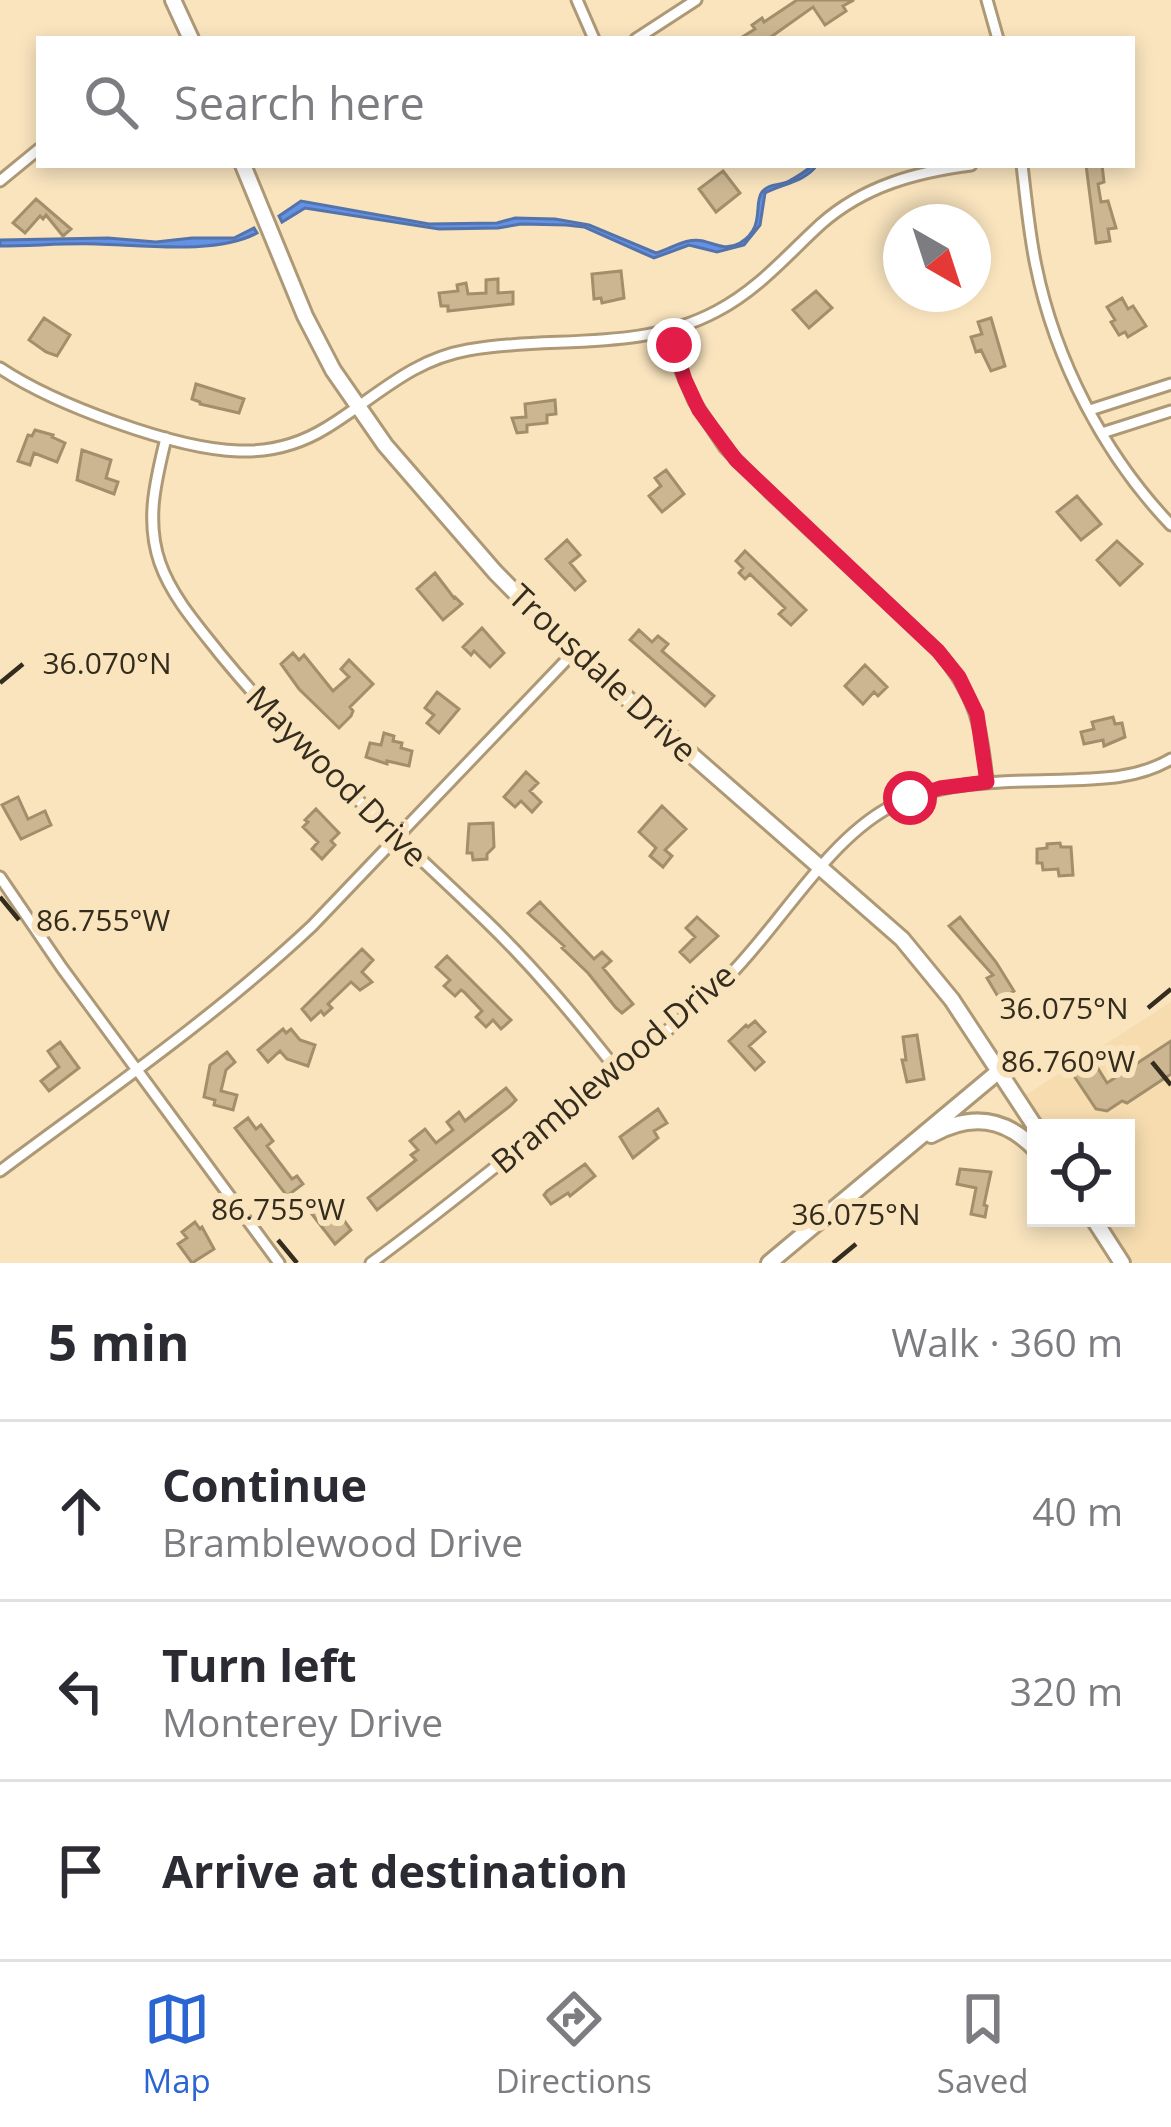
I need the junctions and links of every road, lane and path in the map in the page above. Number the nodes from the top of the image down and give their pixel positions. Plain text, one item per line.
1 (173, 0) edge
2 (577, 0) edge
3 (696, 0) edge
4 (987, 0) edge
5 (190, 36) edge
6 (592, 36) edge
7 (641, 36) edge
8 (997, 36) edge
9 (36, 151) edge
10 (244, 168) edge
11 (954, 168) edge
12 (1022, 168) edge
13 (0, 181) edge
14 (670, 330) junction
15 (0, 368) edge
16 (1171, 384) edge
17 (356, 406) junction
18 (1090, 410) junction
19 (1171, 411) edge
20 (1102, 433) junction
21 (166, 438) junction
22 (1171, 525) edge
23 (574, 652) junction
24 (1171, 759) edge
25 (987, 782) junction
26 (396, 838) junction
27 (822, 868) junction
28 (0, 877) edge
29 (137, 1070) junction
30 (617, 1070) junction
31 (999, 1071) junction
32 (1030, 1119) edge
33 (1027, 1142) edge
34 (906, 1149) junction
35 (0, 1171) edge
36 (1098, 1227) edge
37 (279, 1263) edge
38 (371, 1263) edge
39 (769, 1263) edge
40 (1122, 1263) edge

1 - 5 street
2 - 6 street
3 - 7 street
4 - 8 street
9 - 13 street
10 - 17 street, Trousdale Drive
11 - 14 street
12 - 18 street
14 - 17 street
14 - 25 street
15 - 21 street
16 - 18 street
17 - 21 street
17 - 23 street, Trousdale Drive
18 - 20 street
19 - 20 street
20 - 22 street
21 - 26 street, Maywood Drive
23 - 26 street
23 - 27 street, Trousdale Drive
24 - 25 street, Bramblewood Drive
25 - 27 street, Bramblewood Drive
26 - 29 street
26 - 30 street, Maywood Drive
27 - 30 street, Bramblewood Drive
27 - 31 street, Trousdale Drive
28 - 29 street
29 - 35 street
29 - 37 street
30 - 38 street, Bramblewood Drive
31 - 32 street, Trousdale Drive
31 - 34 street
33 - 34 street
34 - 39 street
36 - 40 street

